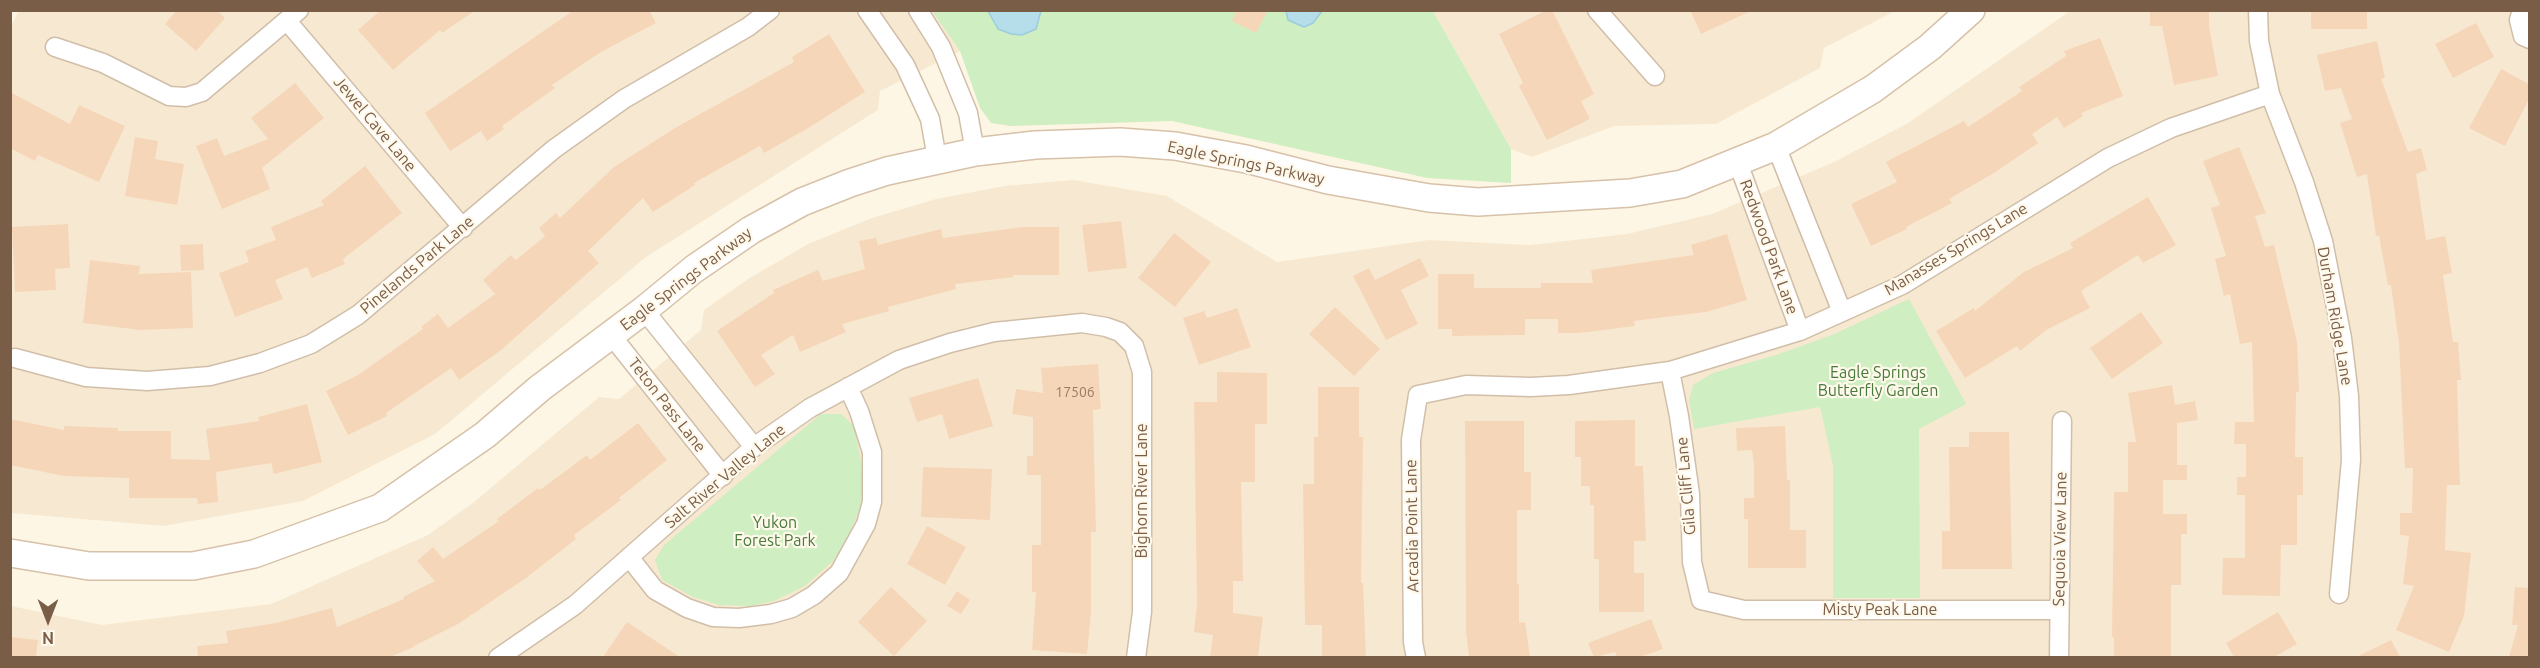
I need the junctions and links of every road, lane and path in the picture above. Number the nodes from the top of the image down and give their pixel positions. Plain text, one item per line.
1 (770, 10) edge
2 (867, 10) edge
3 (918, 10) edge
4 (1597, 10) edge
5 (1971, 10) edge
6 (2258, 10) edge
7 (2522, 10) edge
8 (293, 16) edge
9 (2529, 39) edge
10 (55, 47) dead end
11 (1655, 76) dead end
12 (2270, 94) junction
13 (1776, 146) junction
14 (975, 152) junction
15 (937, 159) junction
16 (1738, 163) junction
17 (463, 228) junction
18 (645, 310) junction
19 (1842, 312) junction
20 (1800, 331) junction
21 (1120, 332) joint
22 (611, 335) junction
23 (15, 358) dead end
24 (1670, 371) junction
25 (848, 387) junction
26 (1418, 395) joint
27 (2062, 421) dead end
28 (754, 447) junction
29 (723, 476) junction
30 (10, 553) edge
31 (628, 557) junction
32 (2339, 594) dead end
33 (1701, 600) joint
34 (2059, 610) junction
35 (498, 657) edge
36 (1136, 657) edge
37 (1416, 657) edge
38 (2059, 657) edge

1 - 17 street, Pinelands Park Lane
2 - 15 street
3 - 14 street
4 - 11 street
5 - 13 street, Eagle Springs Parkway
6 - 12 street, Durham Ridge Lane
7 - 9 street
8 - 10 street
8 - 17 street, Jewel Cave Lane
12 - 19 street, Manasses Springs Lane
12 - 32 street, Durham Ridge Lane
13 - 16 street, Eagle Springs Parkway
13 - 19 street
14 - 15 street, Eagle Springs Parkway
14 - 16 street, Eagle Springs Parkway
15 - 18 street, Eagle Springs Parkway
16 - 20 street, Redwood Park Lane
17 - 23 street, Pinelands Park Lane
18 - 22 street, Eagle Springs Parkway
18 - 28 street
19 - 20 street, Manasses Springs Lane
20 - 24 street, Manasses Springs Lane
21 - 25 street, Salt River Valley Lane
21 - 36 street, Bighorn River Lane
22 - 29 street, Teton Pass Lane
22 - 30 street, Eagle Springs Parkway
24 - 26 street, Manasses Springs Lane
24 - 33 street, Gila Cliff Lane
25 - 28 street, Salt River Valley Lane
25 - 31 street
26 - 37 street, Arcadia Point Lane
27 - 34 street, Sequoia View Lane
28 - 29 street, Salt River Valley Lane
29 - 31 street, Salt River Valley Lane
31 - 35 street, Salt River Valley Lane
33 - 34 street, Misty Peak Lane
34 - 38 street, Sequoia View Lane

